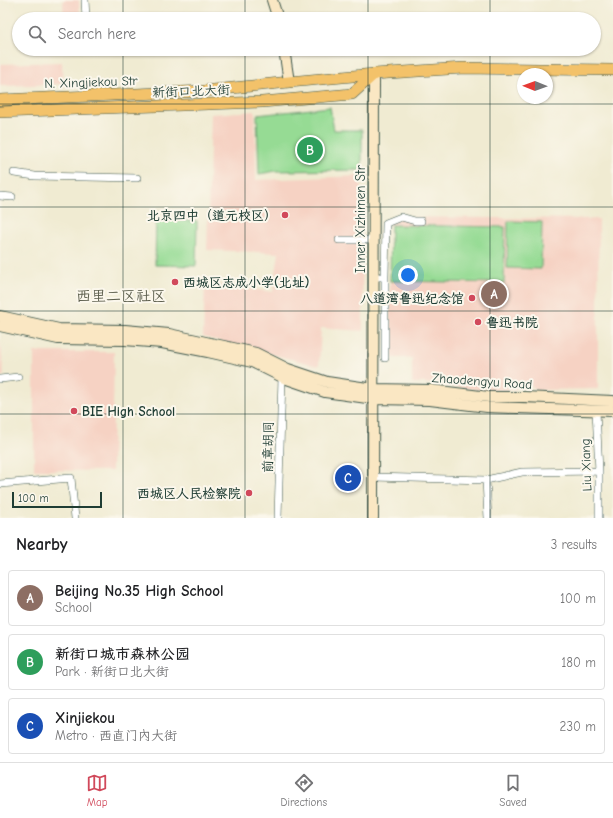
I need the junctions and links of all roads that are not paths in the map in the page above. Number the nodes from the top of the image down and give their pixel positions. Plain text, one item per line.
1 (85, 0) edge
2 (272, 0) edge
3 (86, 12) edge
4 (276, 12) edge
5 (285, 56) edge
6 (613, 70) edge
7 (374, 74) junction
8 (289, 82) junction
9 (0, 100) edge
10 (0, 112) edge
11 (14, 172) dead end
12 (137, 178) dead end
13 (0, 196) edge
14 (12, 197) dead end
15 (422, 221) dead end
16 (339, 240) dead end
17 (373, 240) junction
18 (373, 277) junction
19 (386, 277) junction
20 (0, 316) edge
21 (0, 326) edge
22 (385, 358) dead end
23 (18, 377) dead end
24 (282, 377) junction
25 (0, 379) edge
26 (374, 394) junction
27 (613, 401) edge
28 (596, 411) junction
29 (613, 411) edge
30 (599, 471) junction
31 (373, 477) junction
32 (486, 480) junction
33 (0, 484) edge
34 (75, 518) edge
35 (278, 518) edge
36 (373, 518) edge
37 (488, 518) edge
38 (600, 518) edge

1 - 3 street
2 - 4 main road
5 - 8 main road
6 - 7 main road, N. Xingjiekou Str
7 - 8 main road, N. Xingjiekou Str
7 - 10 main road, 新街口北大街
7 - 17 main road, Inner Xizhimen Str
8 - 9 main road, N. Xingjiekou Str
11 - 12 street
13 - 14 street
15 - 19 street
16 - 17 street
17 - 18 main road, Inner Xizhimen Str
18 - 19 street
18 - 26 main road, Inner Xizhimen Str
19 - 22 street
20 - 26 main road
21 - 24 main road
23 - 25 street
24 - 26 main road
24 - 35 street, 前章胡同
26 - 27 main road, Zhaodengyu Road
26 - 28 main road
26 - 31 main road, Inner Xizhimen Str
28 - 29 main road
28 - 30 street, Liu Xiang
30 - 32 street
30 - 38 street, Liu Xiang
31 - 32 street
31 - 36 main road, Inner Xizhimen Str
32 - 37 street
33 - 34 street

